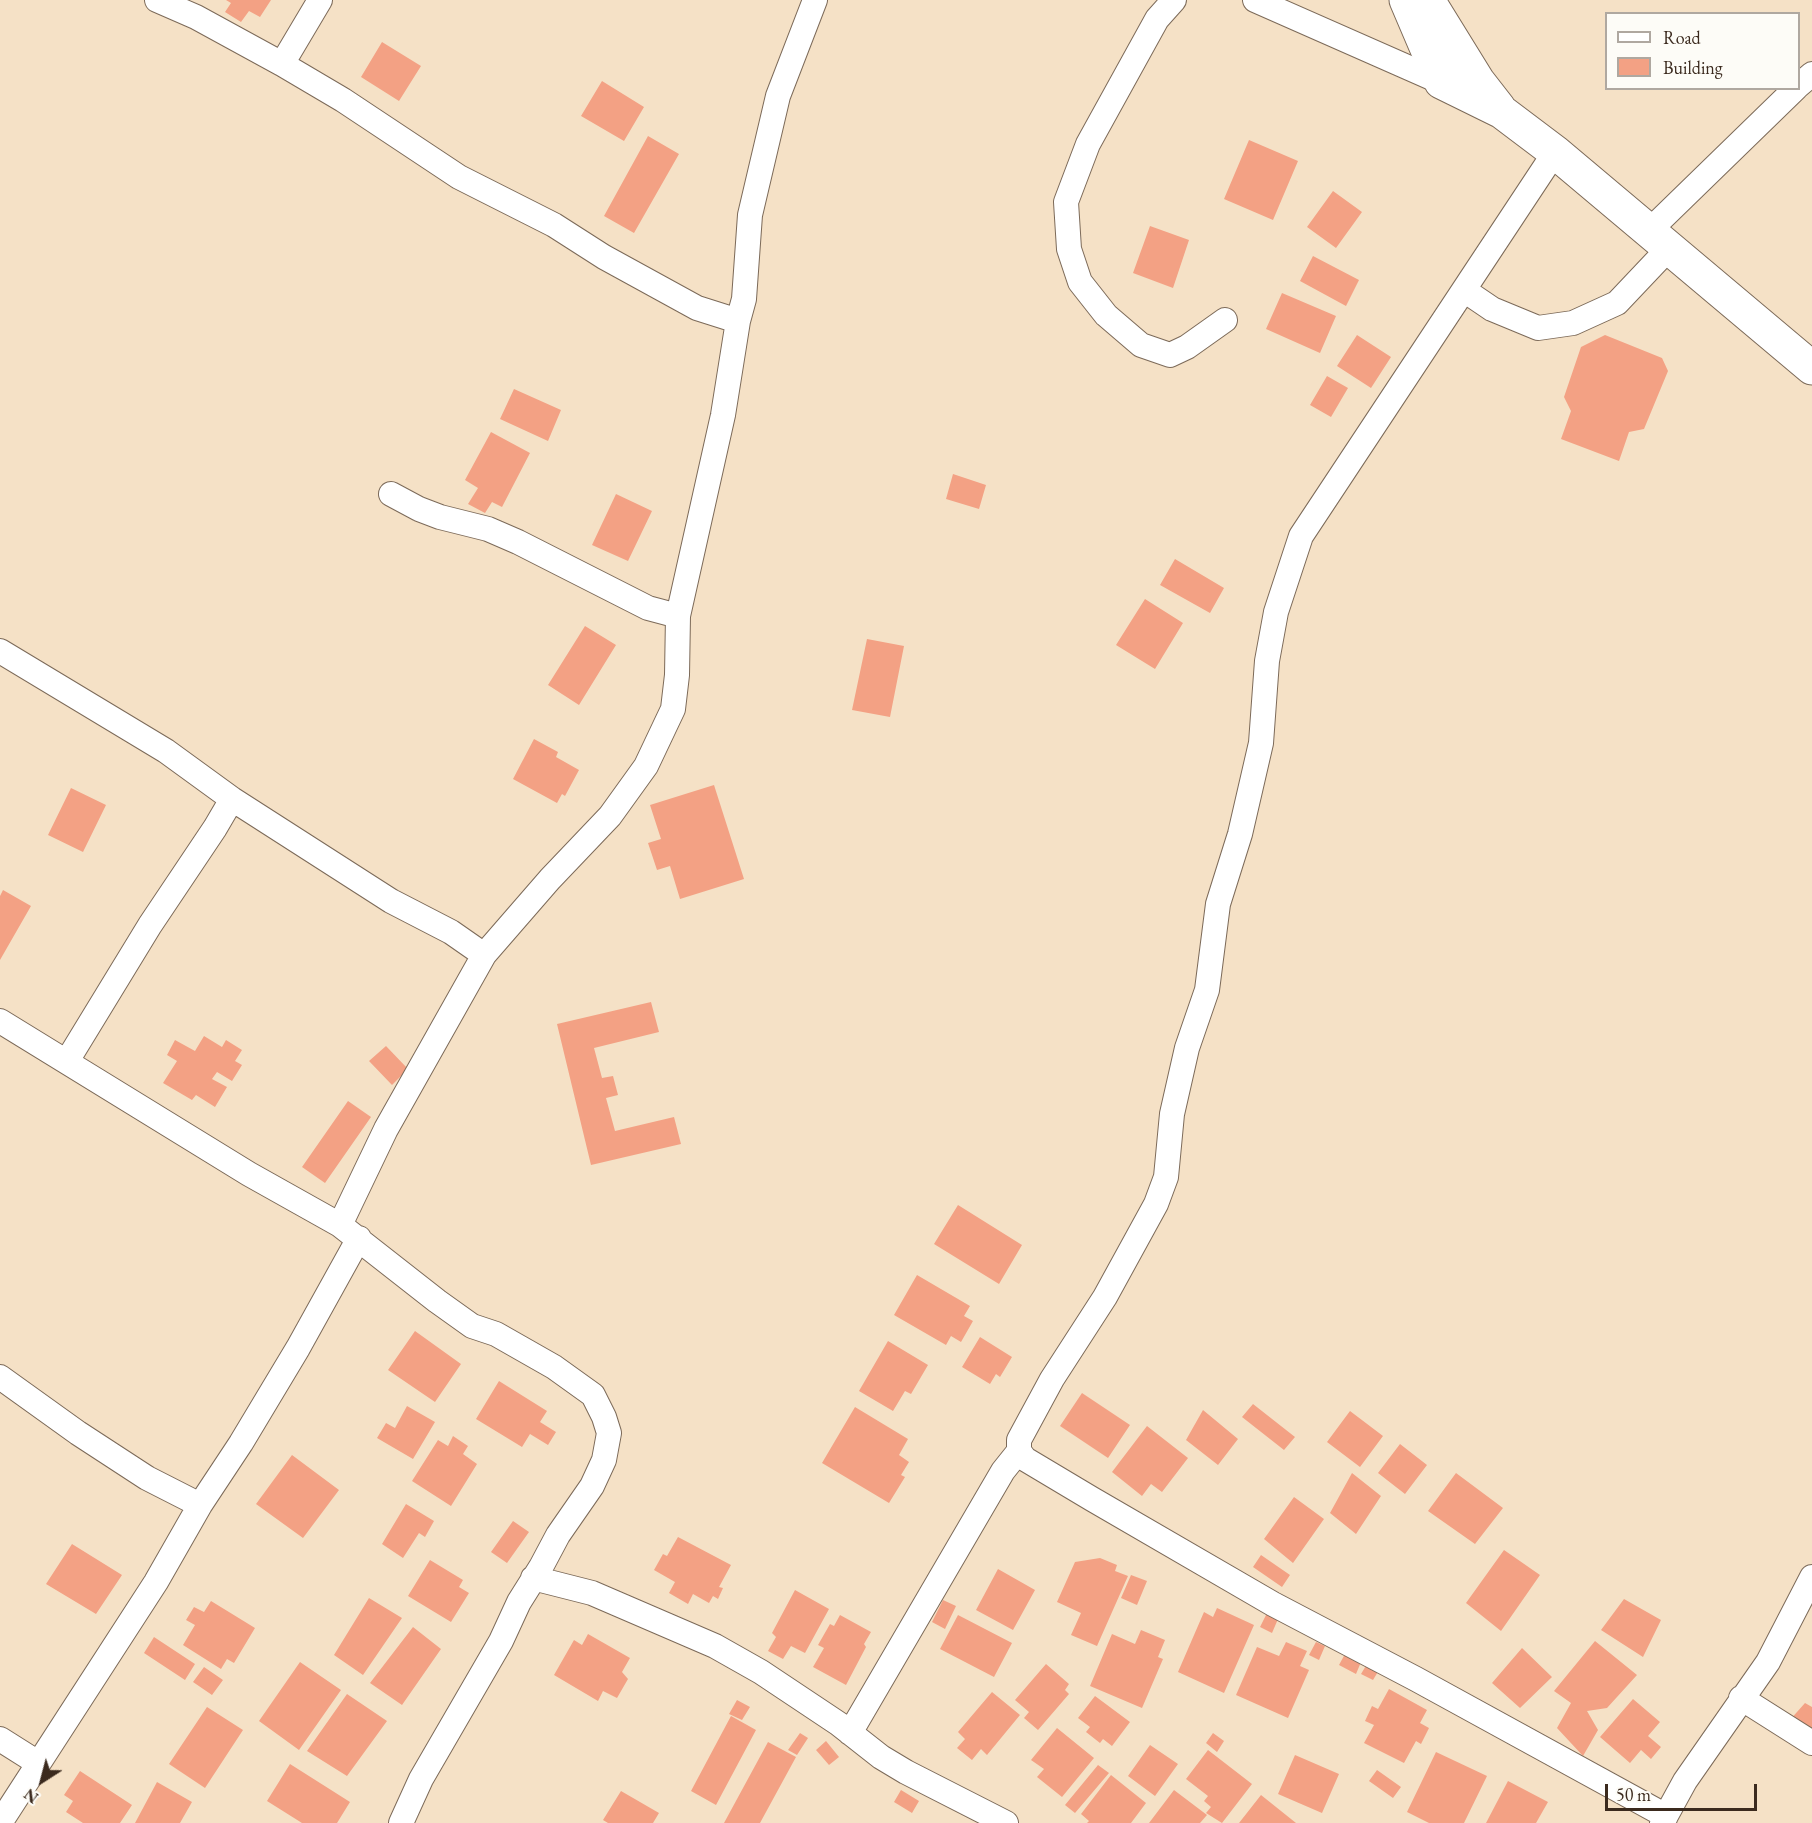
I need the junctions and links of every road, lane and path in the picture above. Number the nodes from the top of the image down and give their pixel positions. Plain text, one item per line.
1 (157, 0) edge
2 (320, 0) edge
3 (815, 0) edge
4 (1174, 0) edge
5 (1255, 0) edge
6 (1406, 0) edge
7 (1428, 0) edge
8 (282, 64) junction
9 (1812, 74) edge
10 (1442, 82) junction
11 (1800, 84) edge
12 (1794, 90) edge
13 (1502, 112) junction
14 (1555, 152) junction
15 (1660, 239) junction
16 (1464, 290) junction
17 (1225, 320) dead end
18 (738, 321) junction
19 (1812, 369) edge
20 (391, 494) dead end
21 (678, 616) junction
22 (0, 651) edge
23 (232, 800) junction
24 (484, 955) junction
25 (0, 1021) edge
26 (67, 1061) junction
27 (349, 1231) junction
28 (0, 1377) edge
29 (1019, 1451) junction
30 (200, 1505) junction
31 (1812, 1577) edge
32 (533, 1578) junction
33 (1741, 1698) junction
34 (850, 1733) junction
35 (0, 1739) edge
36 (1812, 1743) edge
37 (38, 1763) junction
38 (1664, 1819) edge
39 (0, 1823) edge
40 (401, 1823) edge
41 (1006, 1823) edge

1 - 8 street
2 - 8 street
3 - 18 street
4 - 17 street
5 - 10 street
6 - 10 street
7 - 13 street
8 - 18 street
9 - 11 street
10 - 13 street
12 - 15 street
13 - 14 street
14 - 15 street
14 - 16 street
15 - 16 street
15 - 19 street
16 - 29 street
18 - 21 street
20 - 21 street
21 - 24 street
22 - 23 street
23 - 24 street
23 - 26 street
24 - 27 street
25 - 26 street
26 - 27 street
27 - 30 street
27 - 32 street
28 - 30 street
29 - 34 street
29 - 38 street
30 - 37 street
31 - 33 street
32 - 34 street
32 - 40 street
33 - 36 street
33 - 38 street
34 - 41 street
35 - 37 street
37 - 39 street

